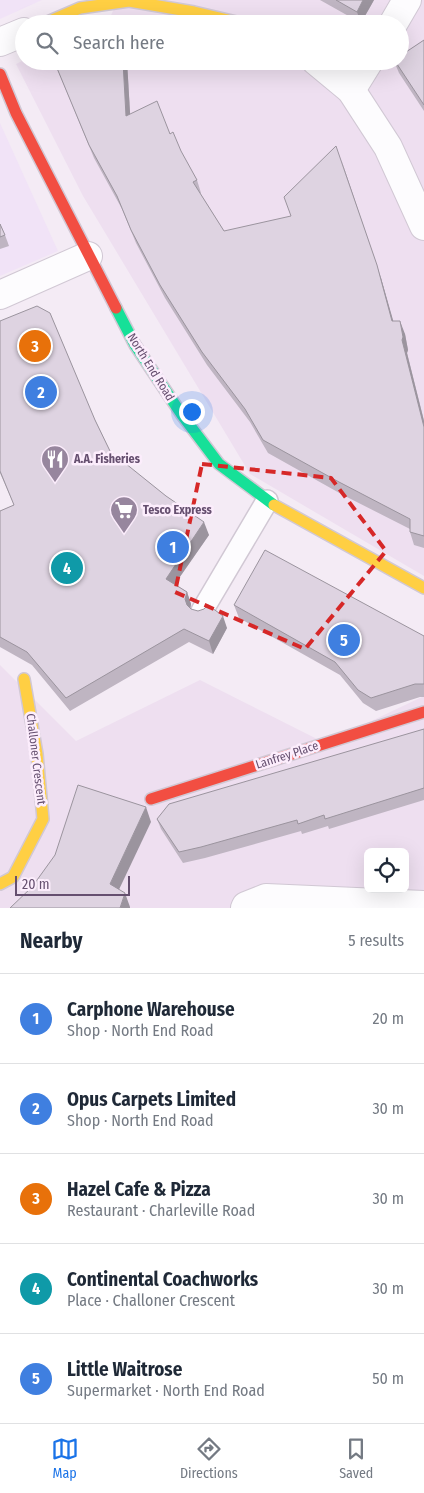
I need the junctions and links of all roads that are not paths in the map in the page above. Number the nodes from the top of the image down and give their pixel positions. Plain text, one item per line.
1 (408, 0) edge
2 (64, 15) edge
3 (207, 15) edge
4 (399, 15) edge
5 (15, 36) edge
6 (0, 42) edge
7 (327, 70) edge
8 (363, 70) edge
9 (0, 74) edge
10 (351, 90) junction
11 (424, 226) edge
12 (88, 256) junction
13 (0, 295) edge
14 (267, 501) junction
15 (424, 588) edge
16 (202, 611) edge
17 (24, 679) dead end
18 (424, 712) edge
19 (151, 799) dead end
20 (0, 884) edge
21 (424, 905) edge
22 (245, 908) edge

1 - 4 street
2 - 3 street
5 - 6 street
7 - 10 street
8 - 10 street
9 - 12 street, North End Road
10 - 11 street
12 - 13 street
12 - 14 street, North End Road
14 - 15 street, North End Road
14 - 16 lane
17 - 20 street, Challoner Crescent
18 - 19 street, Lanfrey Place
21 - 22 street

